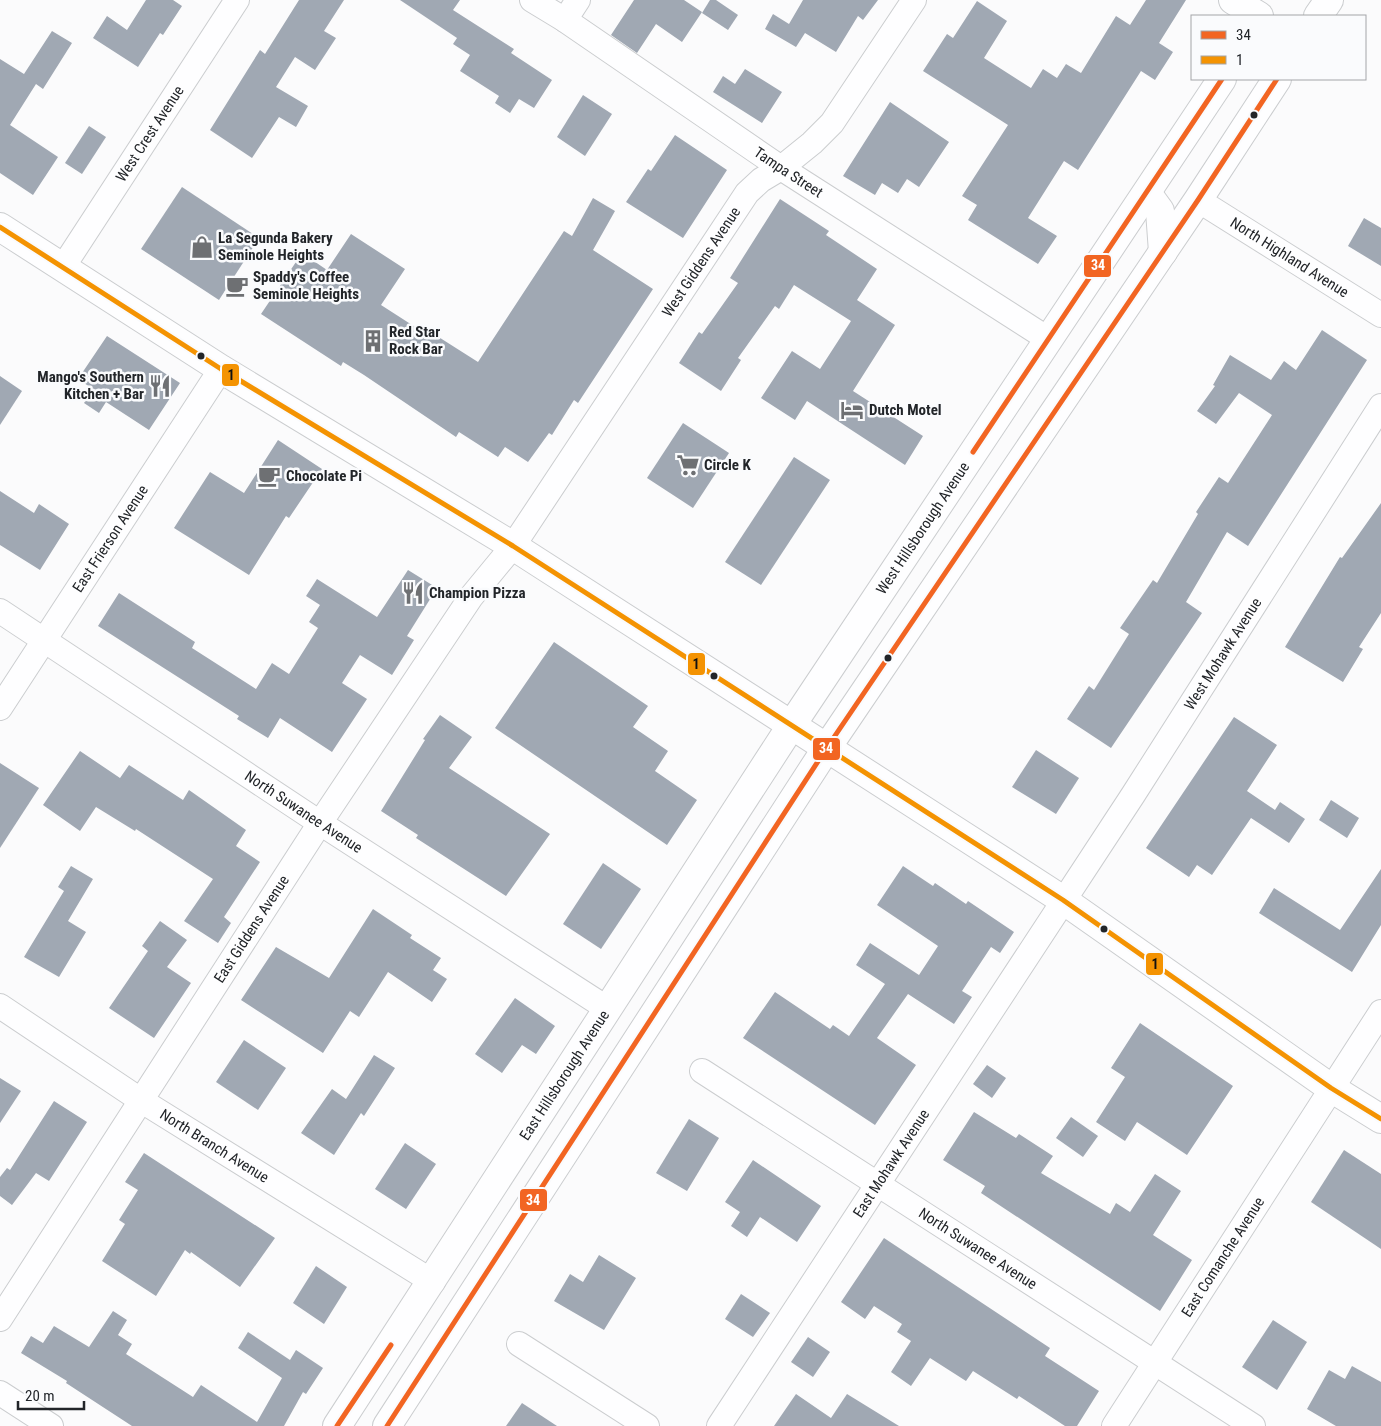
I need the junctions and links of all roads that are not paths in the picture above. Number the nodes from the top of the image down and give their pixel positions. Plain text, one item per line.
1 (237, 0) edge
2 (532, 0) edge
3 (578, 0) edge
4 (914, 0) edge
5 (1233, 0) edge
6 (1272, 0) edge
7 (1329, 0) edge
8 (1259, 15) edge
9 (1262, 15) edge
10 (1319, 15) edge
11 (565, 20) junction
12 (1221, 80) edge
13 (1276, 80) edge
14 (781, 168) junction
15 (1147, 193) junction
16 (1198, 200) junction
17 (0, 227) edge
18 (1163, 252) junction
19 (63, 267) junction
20 (1381, 315) edge
21 (1048, 339) junction
22 (221, 368) junction
23 (1381, 406) edge
24 (513, 546) junction
25 (0, 611) edge
26 (44, 639) junction
27 (0, 708) edge
28 (791, 726) junction
29 (826, 748) junction
30 (320, 823) junction
31 (1063, 900) junction
32 (0, 1006) edge
33 (608, 1009) junction
34 (1381, 1012) edge
35 (702, 1071) dead end
36 (1331, 1088) junction
37 (142, 1101) junction
38 (1381, 1119) edge
39 (875, 1185) junction
40 (433, 1282) junction
41 (0, 1319) edge
42 (519, 1344) dead end
43 (1155, 1364) junction
44 (0, 1393) edge
45 (51, 1426) edge
46 (337, 1426) edge
47 (387, 1426) edge
48 (647, 1426) edge
49 (718, 1426) edge
50 (1114, 1426) edge
51 (1253, 1426) edge

1 - 19 street, West Crest Avenue
2 - 11 street, Tampa Street
3 - 11 street
4 - 14 street, West Giddens Avenue
5 - 8 main road
6 - 9 main road
7 - 10 main road
11 - 14 street, Tampa Street
12 - 15 main road, West Hillsborough Avenue
13 - 16 main road
14 - 21 street, Tampa Street
14 - 24 street, West Giddens Avenue
15 - 18 main road
15 - 21 main road, West Hillsborough Avenue
16 - 18 main road
16 - 20 street, North Highland Avenue
17 - 19 main road
18 - 29 main road
19 - 22 main road
21 - 28 main road, West Hillsborough Avenue
22 - 24 main road
22 - 26 street, East Frierson Avenue
23 - 31 street, West Mohawk Avenue
24 - 28 main road
24 - 30 street, East Giddens Avenue
25 - 26 street, North Suwanee Avenue
26 - 27 street, East Frierson Avenue
26 - 30 street, North Suwanee Avenue
28 - 29 main road
28 - 33 main road, East Hillsborough Avenue
29 - 31 main road
29 - 47 main road
30 - 33 street, North Suwanee Avenue
30 - 37 street, East Giddens Avenue
31 - 36 main road
31 - 39 street, East Mohawk Avenue
32 - 37 street, North Branch Avenue
33 - 40 main road, East Hillsborough Avenue
34 - 36 street, East Comanche Avenue
35 - 39 street, North Suwanee Avenue
36 - 38 main road
36 - 43 street, East Comanche Avenue
37 - 40 street, North Branch Avenue
37 - 41 street, East Giddens Avenue
39 - 43 street, North Suwanee Avenue
39 - 49 street, East Mohawk Avenue
40 - 46 main road, East Hillsborough Avenue
42 - 48 street
43 - 50 street, East Comanche Avenue
43 - 51 street, North Suwanee Avenue
44 - 45 street

